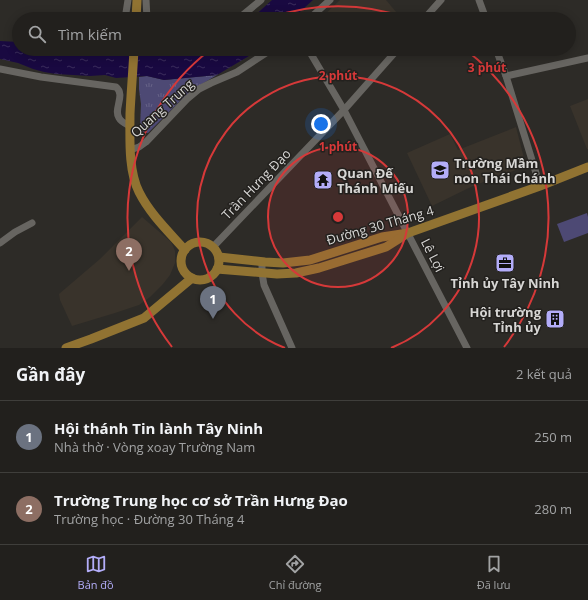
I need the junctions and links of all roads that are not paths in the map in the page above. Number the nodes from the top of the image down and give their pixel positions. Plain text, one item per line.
1 (128, 0) edge
2 (146, 0) edge
3 (261, 0) edge
4 (330, 0) edge
5 (441, 0) edge
6 (479, 0) edge
7 (126, 12) edge
8 (147, 12) edge
9 (246, 12) edge
10 (317, 12) edge
11 (430, 12) edge
12 (483, 12) edge
13 (134, 56) edge
14 (261, 56) edge
15 (312, 56) edge
16 (392, 56) edge
17 (499, 56) edge
18 (588, 58) edge
19 (0, 69) edge
20 (506, 76) junction
21 (344, 110) junction
22 (130, 126) junction
23 (130, 150) junction
24 (588, 168) edge
25 (540, 186) junction
26 (32, 223) dead end
27 (408, 233) junction
28 (0, 243) edge
29 (213, 247) junction
30 (185, 250) junction
31 (219, 257) junction
32 (262, 262) junction
33 (217, 269) junction
34 (262, 273) junction
35 (192, 278) junction
36 (66, 348) edge
37 (292, 348) edge
38 (467, 348) edge

1 - 7 street
2 - 8 street
3 - 9 street
4 - 10 street
5 - 11 street
6 - 12 street
13 - 22 main road
14 - 23 street, Quang Trung
15 - 21 street, Lê Lợi
16 - 21 street, Trần Hưng Đạo
17 - 20 street
18 - 20 street
19 - 22 street
20 - 25 street
21 - 27 street, Lê Lợi
21 - 29 street, Trần Hưng Đạo
22 - 23 main road
23 - 30 main road
24 - 25 main road, Đường 30 Tháng 4
25 - 27 main road, Đường 30 Tháng 4
26 - 28 street
27 - 32 main road, Đường 30 Tháng 4
27 - 34 main road, Đường 30 Tháng 4
27 - 38 street, Lê Lợi
29 - 30 main road
29 - 31 main road
30 - 35 main road
31 - 32 main road, Đường 30 Tháng 4
31 - 33 main road
32 - 34 street
33 - 34 main road, Đường 30 Tháng 4
33 - 35 main road
34 - 37 street
35 - 36 main road

